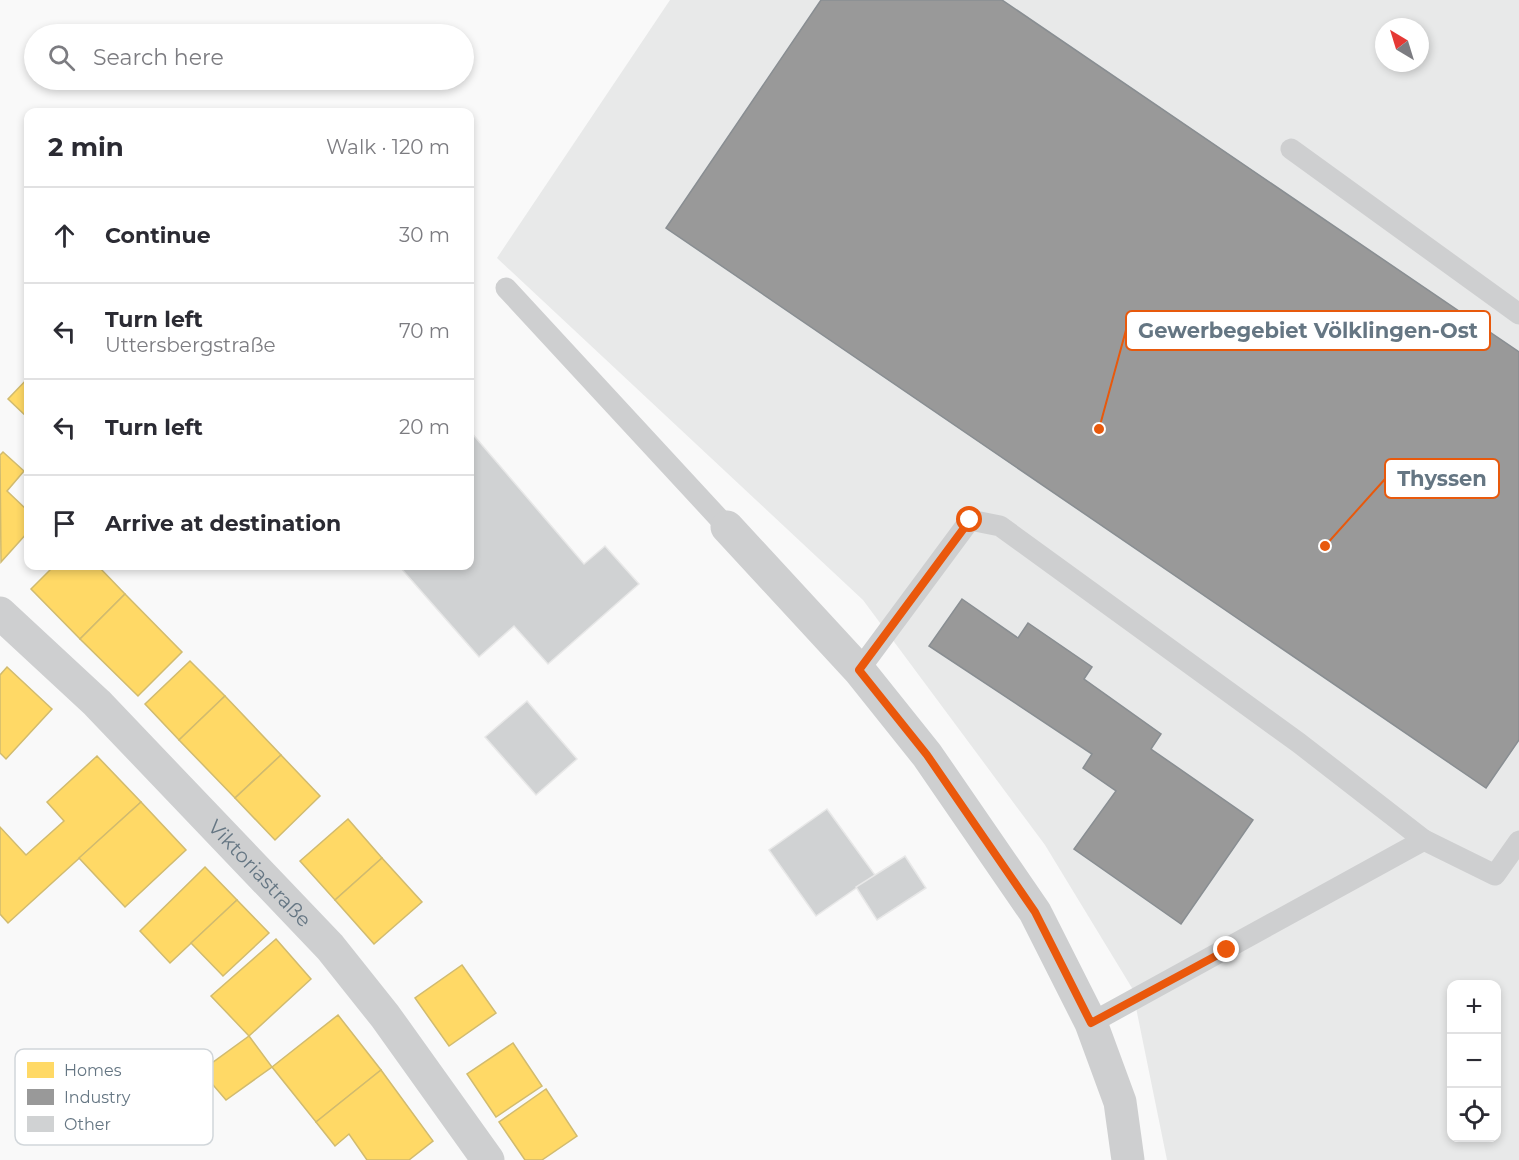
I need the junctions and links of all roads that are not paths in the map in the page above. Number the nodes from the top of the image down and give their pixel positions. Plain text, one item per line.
1 (1292, 149) dead end
2 (506, 288) dead end
3 (1519, 314) edge
4 (727, 527) joint
5 (0, 613) edge
6 (859, 670) junction
7 (1424, 840) junction
8 (1519, 841) edge
9 (1091, 1023) junction
10 (488, 1160) edge
11 (1128, 1160) edge

1 - 3 lane
2 - 4 lane
4 - 6 street
5 - 10 street, Viktoriastraße
6 - 7 lane
6 - 9 street
7 - 8 lane
7 - 9 lane
9 - 11 street

